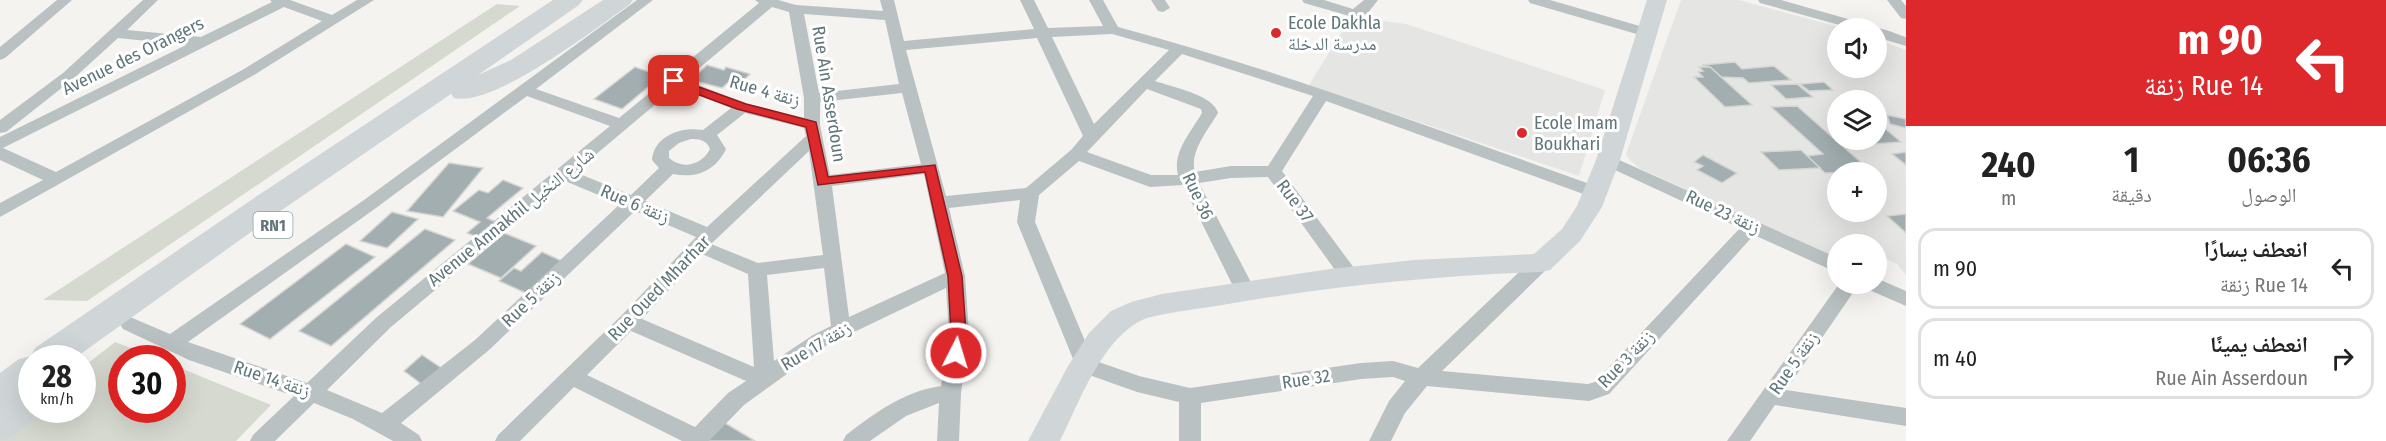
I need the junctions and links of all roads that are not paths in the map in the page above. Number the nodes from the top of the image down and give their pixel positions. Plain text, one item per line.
1 (65, 0) edge
2 (150, 0) edge
3 (367, 0) edge
4 (552, 0) edge
5 (570, 0) edge
6 (594, 0) edge
7 (620, 0) edge
8 (646, 0) edge
9 (1027, 0) edge
10 (1096, 0) edge
11 (1309, 0) edge
12 (1535, 0) edge
13 (1657, 0) edge
14 (1765, 0) edge
15 (1822, 0) edge
16 (1894, 0) edge
17 (280, 1) edge
18 (765, 1) edge
19 (1366, 5) edge
20 (888, 8) edge
21 (796, 9) junction
22 (1906, 15) edge
23 (1828, 18) edge
24 (1831, 18) edge
25 (333, 20) junction
26 (1112, 30) junction
27 (1645, 32) junction
28 (116, 33) junction
29 (1042, 33) junction
30 (1887, 36) edge
31 (204, 42) junction
32 (1906, 42) edge
33 (899, 46) junction
34 (1179, 48) junction
35 (0, 55) edge
36 (674, 81) junction
37 (1146, 83) junction
38 (908, 88) junction
39 (523, 89) junction
40 (464, 92) junction
41 (429, 94) junction
42 (1322, 94) junction
43 (812, 98) junction
44 (742, 107) junction
45 (621, 124) junction
46 (0, 128) edge
47 (813, 131) junction
48 (706, 136) junction
49 (1091, 136) junction
50 (0, 144) edge
51 (0, 153) edge
52 (1077, 154) junction
53 (1608, 160) junction
54 (670, 168) junction
55 (931, 168) junction
56 (1273, 171) junction
57 (561, 173) junction
58 (56, 179) junction
59 (1188, 179) junction
60 (823, 182) junction
61 (1595, 192) junction
62 (1031, 193) junction
63 (939, 203) junction
64 (635, 204) junction
65 (0, 210) edge
66 (1752, 226) junction
67 (704, 240) junction
68 (833, 260) junction
69 (1827, 261) edge
70 (1540, 263) junction
71 (756, 270) junction
72 (955, 276) junction
73 (1350, 276) junction
74 (1245, 290) junction
75 (1887, 290) edge
76 (1842, 294) edge
77 (1906, 299) edge
78 (628, 321) junction
79 (130, 324) junction
80 (841, 329) junction
81 (173, 342) junction
82 (67, 345) edge
83 (96, 350) edge
84 (1085, 365) junction
85 (572, 377) junction
86 (1421, 377) junction
87 (763, 378) junction
88 (18, 380) edge
89 (311, 392) junction
90 (950, 393) junction
91 (0, 394) edge
92 (1190, 396) junction
93 (1772, 396) junction
94 (18, 410) edge
95 (1906, 417) edge
96 (386, 423) junction
97 (0, 424) edge
98 (696, 440) edge
99 (261, 441) edge
100 (411, 441) edge
101 (506, 441) edge
102 (854, 441) edge
103 (948, 441) edge
104 (1044, 441) edge
105 (1190, 441) edge
106 (1380, 441) edge
107 (1738, 441) edge

1 - 35 street
2 - 28 street
3 - 25 street
4 - 41 highway
5 - 41 highway, RN1
6 - 40 highway, RN1
7 - 40 highway
8 - 39 street
9 - 29 street
10 - 26 street
11 - 19 street
12 - 27 street
13 - 27 street
14 - 23 street
15 - 24 street
16 - 22 street
17 - 25 street
17 - 31 street, Avenue des Orangers
18 - 21 street
18 - 36 street, Avenue Annakhil شارع النخيل
20 - 21 street
20 - 33 street
21 - 43 street, Rue Ain Asserdoun
25 - 58 street
26 - 29 street
26 - 34 street
27 - 53 street
28 - 31 street
28 - 46 street
29 - 33 street
29 - 49 street
30 - 32 street
31 - 50 street, Avenue des Orangers
33 - 38 street
34 - 37 street
34 - 42 street
36 - 44 street, Rue 4 زنقة
36 - 45 street, Avenue Annakhil شارع النخيل
37 - 49 street
37 - 59 street, Rue 36
38 - 43 street
38 - 55 street
39 - 45 street
39 - 81 street
40 - 79 highway, RN1
41 - 82 highway, RN1
42 - 56 street, Rue 37
42 - 61 street
43 - 47 street, Rue Ain Asserdoun
44 - 47 street, Rue 4 زنقة
44 - 48 street
45 - 57 street, Avenue Annakhil شارع النخيل
47 - 60 street, Rue Ain Asserdoun
47 - 67 street, Rue Oued Mharhar
48 - 54 street
48 - 54 street
49 - 52 street
51 - 58 street
52 - 59 street
52 - 62 street
53 - 61 street
53 - 66 street, Rue 23 زنقة
54 - 64 street, Rue 5 زنقة
55 - 60 street
55 - 63 street
56 - 59 street
56 - 73 street, Rue 37
57 - 64 street, Rue 6 زنقة
57 - 89 street, Avenue Annakhil شارع النخيل
58 - 65 street
59 - 74 street, Rue 36
60 - 68 street, Rue Ain Asserdoun
61 - 70 street
62 - 63 street
62 - 84 street
63 - 72 street
64 - 67 street, Rue 6 زنقة
64 - 96 street, Rue 5 زنقة
66 - 69 street, Rue 23 زنقة
66 - 86 street, Rue 3 زنقة
67 - 71 street, Rue 6 زنقة
67 - 78 street, Rue Oued Mharhar
68 - 71 street
68 - 80 street, Rue Ain Asserdoun
70 - 73 street
70 - 86 street
71 - 87 street
72 - 80 street, Rue 17 زنقة
72 - 90 street
73 - 74 street
74 - 84 street
75 - 77 street
76 - 93 street, Rue 5 زنقة
78 - 85 street, Rue Oued Mharhar
78 - 87 street
79 - 81 street, Rue 14 زنقة
79 - 83 highway, RN1
80 - 87 street, Rue 17 زنقة
81 - 89 street, Rue 14 زنقة
84 - 92 street
84 - 104 street
85 - 98 street
85 - 101 street, Rue Oued Mharhar
86 - 92 street, Rue 32
86 - 106 street
87 - 98 street, Rue 17 زنقة
88 - 91 highway
89 - 96 street, Rue 14 زنقة
89 - 99 street, Avenue Annakhil شارع النخيل
90 - 102 street
90 - 103 street
92 - 105 street
93 - 95 street
93 - 107 street, Rue 5 زنقة
94 - 97 highway
96 - 100 street, Rue 14 زنقة

